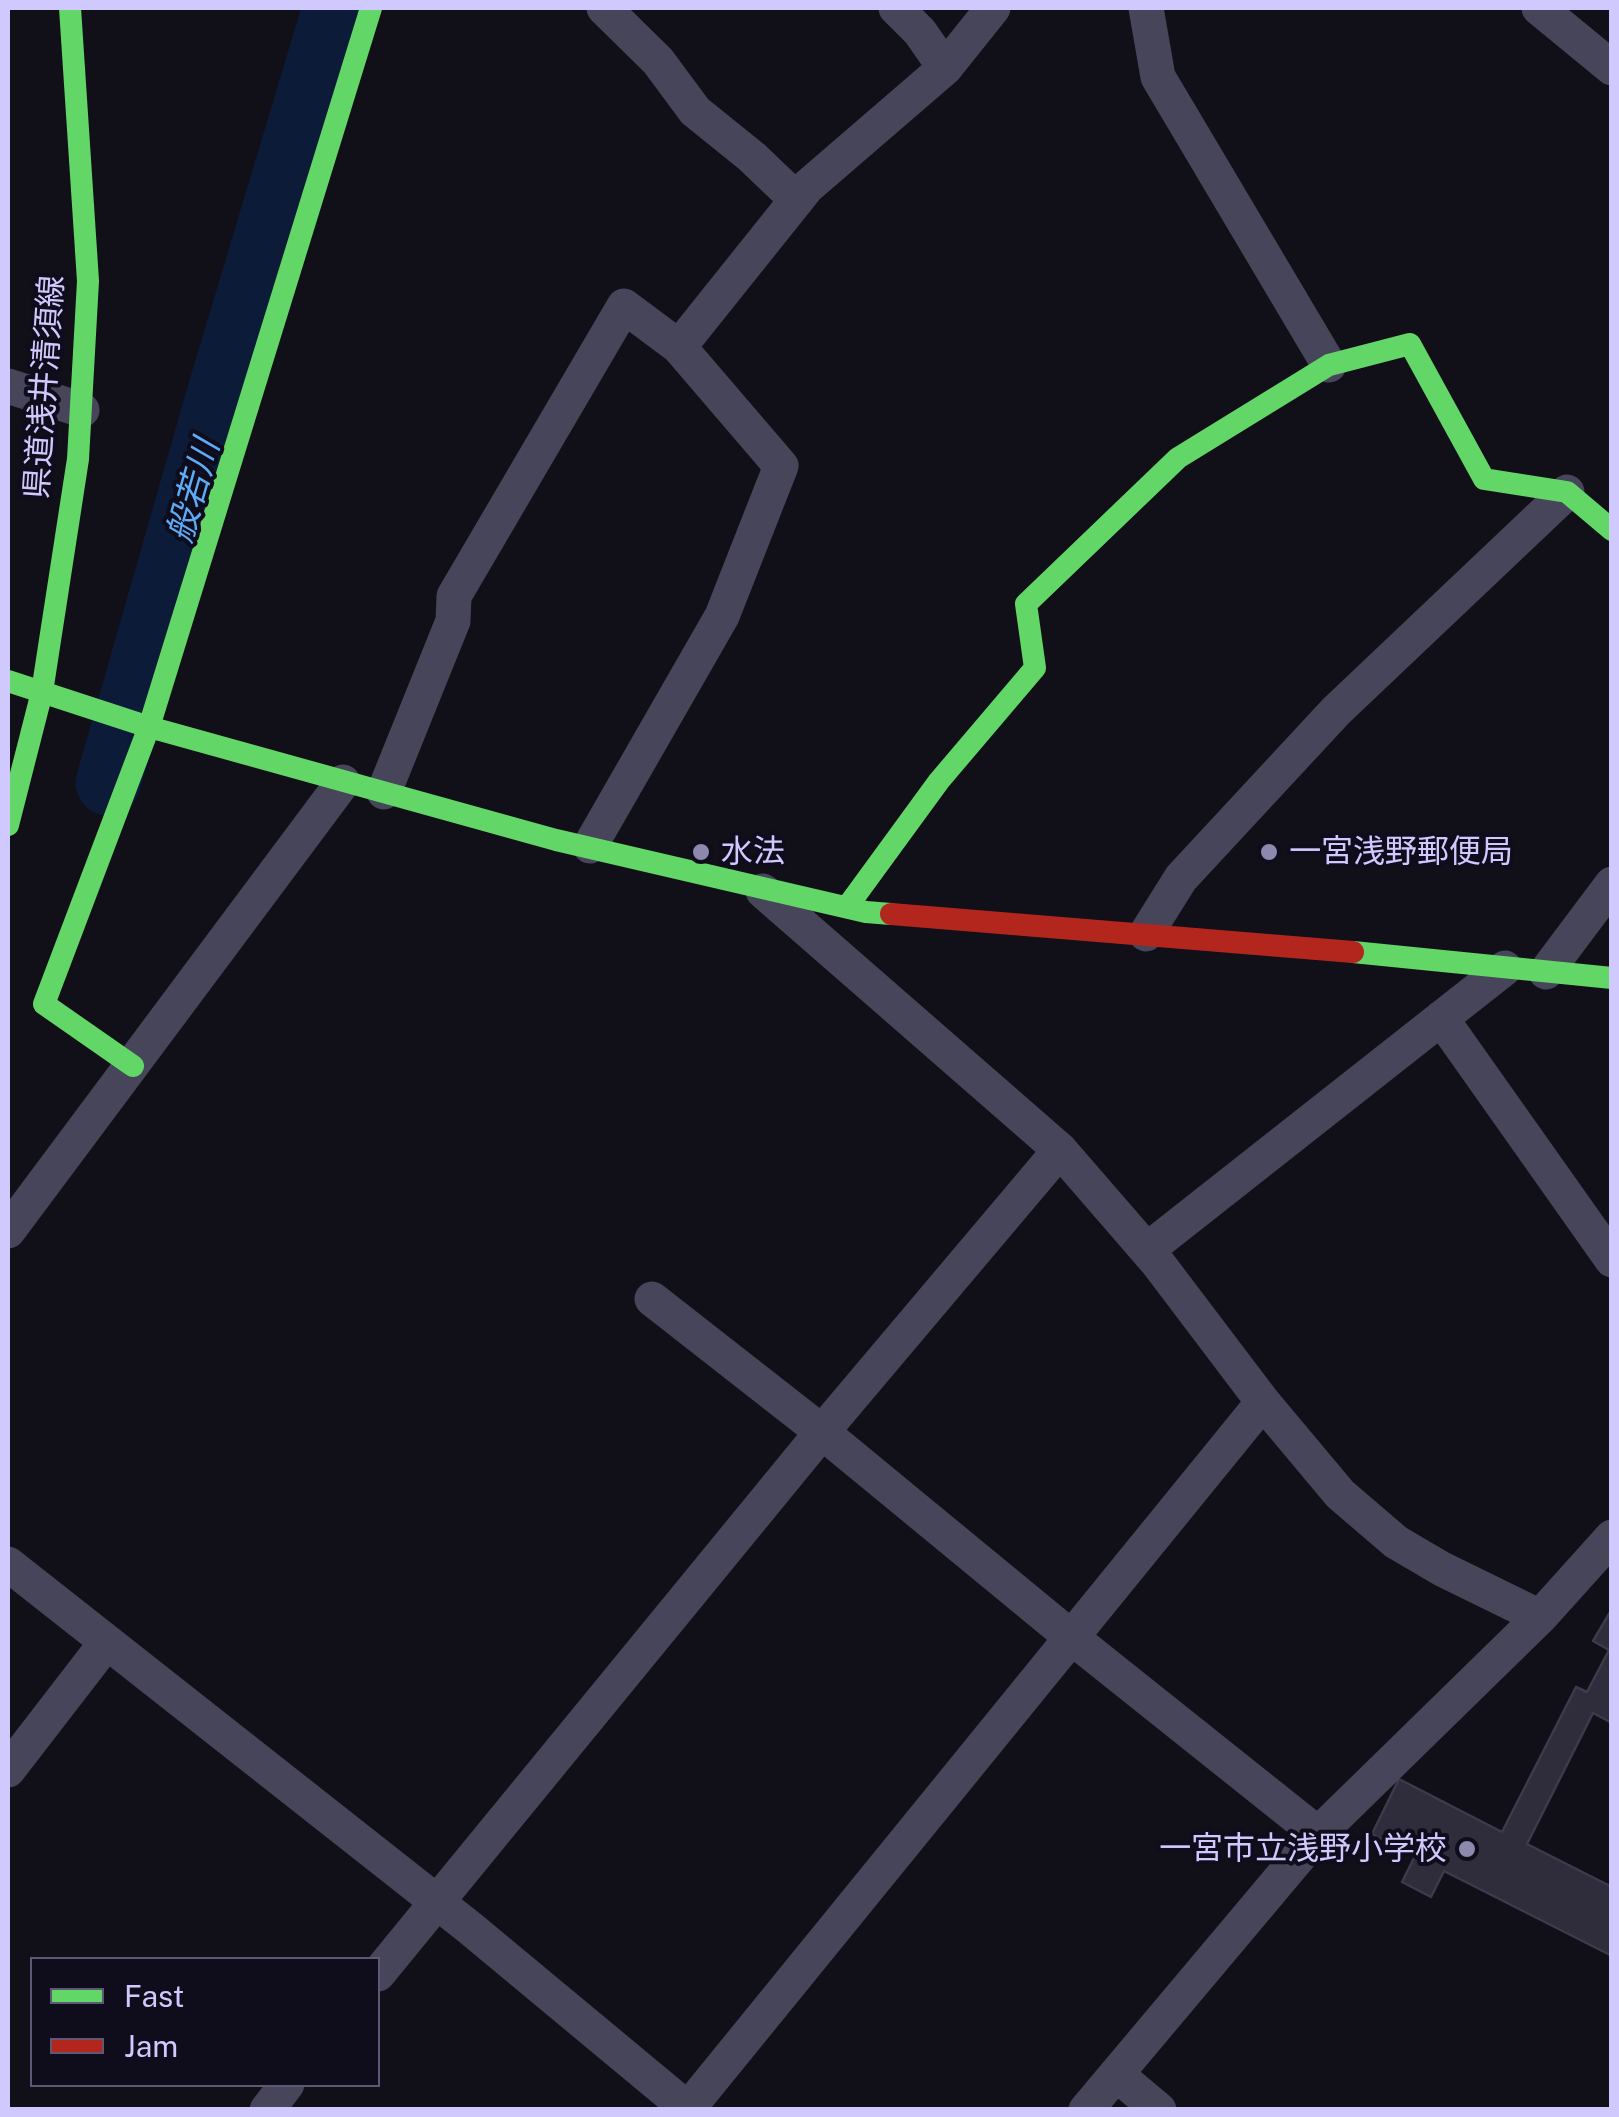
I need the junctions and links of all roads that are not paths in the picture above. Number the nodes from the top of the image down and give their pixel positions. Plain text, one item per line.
1 (70, 8) edge
2 (371, 8) edge
3 (604, 8) edge
4 (896, 8) edge
5 (992, 8) edge
6 (1146, 8) edge
7 (1539, 8) edge
8 (945, 68) junction
9 (1612, 68) edge
10 (797, 200) junction
11 (678, 346) junction
12 (1328, 365) junction
13 (8, 386) edge
14 (82, 410) junction
15 (1567, 492) junction
16 (1612, 530) edge
17 (8, 680) edge
18 (42, 692) junction
19 (149, 726) junction
20 (343, 782) junction
21 (384, 792) junction
22 (8, 825) edge
23 (590, 846) junction
24 (1612, 884) edge
25 (759, 887) junction
26 (847, 907) junction
27 (1146, 934) junction
28 (1504, 968) junction
29 (1546, 972) junction
30 (1612, 978) edge
31 (1441, 1018) junction
32 (134, 1066) junction
33 (1060, 1150) junction
34 (8, 1231) edge
35 (1147, 1250) junction
36 (1612, 1260) edge
37 (652, 1299) dead end
38 (1263, 1402) junction
39 (822, 1432) junction
40 (1612, 1537) edge
41 (8, 1564) edge
42 (1540, 1617) junction
43 (1072, 1637) junction
44 (106, 1643) junction
45 (8, 1770) edge
46 (1318, 1834) junction
47 (436, 1902) junction
48 (380, 1972) edge
49 (1116, 2074) junction
50 (285, 2087) edge
51 (688, 2109) edge
52 (267, 2110) edge
53 (1086, 2110) edge
54 (1159, 2110) edge

1 - 14 street, 県道浅井清須線
2 - 19 street
3 - 10 street
4 - 8 street
5 - 8 street
6 - 12 street
7 - 9 street
8 - 10 street
10 - 11 street
11 - 21 street
11 - 23 street
12 - 15 street
12 - 26 street
13 - 14 street
14 - 18 street, 県道浅井清須線
15 - 16 street
15 - 27 street
17 - 18 street
18 - 19 street
18 - 22 street, 県道浅井清須線
19 - 20 street
19 - 32 street
20 - 21 street
20 - 32 street
21 - 23 street
23 - 25 street
24 - 29 street
25 - 26 street
25 - 33 street
26 - 27 street
27 - 28 street
28 - 29 street
28 - 31 street
29 - 30 street
31 - 35 street
31 - 36 street
32 - 34 street
33 - 35 street
33 - 39 street
35 - 38 street
37 - 39 street
38 - 42 street
38 - 43 street
39 - 43 street
39 - 47 street
40 - 42 street
41 - 44 street
42 - 46 street
43 - 46 street
43 - 51 street
44 - 45 street
44 - 47 street
46 - 49 street
47 - 48 street
47 - 51 street
49 - 53 street
49 - 54 street
50 - 52 street

